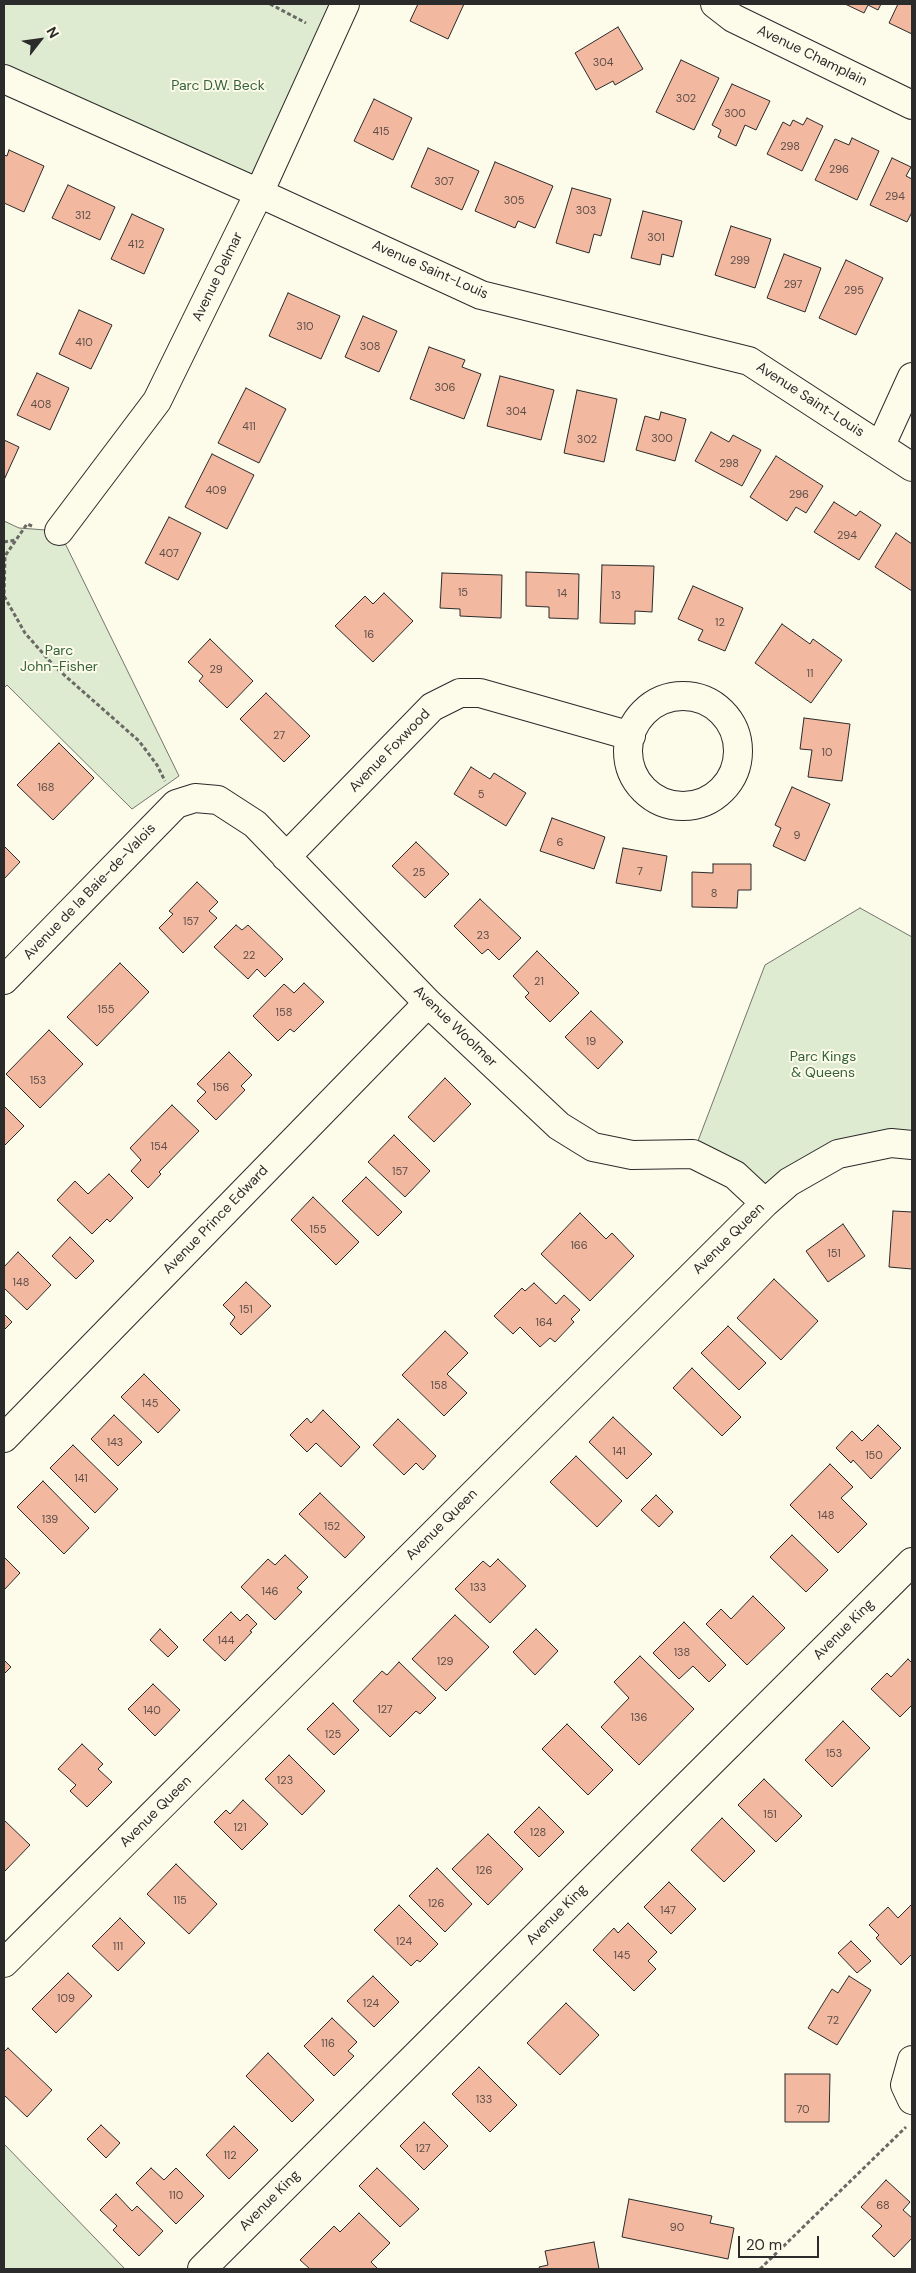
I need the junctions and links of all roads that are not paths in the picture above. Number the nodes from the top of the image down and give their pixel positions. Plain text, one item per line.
1 (345, 4) edge
2 (715, 4) edge
3 (4, 79) edge
4 (912, 105) edge
5 (259, 193) junction
6 (912, 377) edge
7 (880, 445) junction
8 (912, 467) edge
9 (59, 531) road end
10 (631, 736) dead end
11 (176, 804) joint
12 (286, 857) junction
13 (4, 980) edge
14 (428, 1003) junction
15 (912, 1145) edge
16 (765, 1203) junction
17 (4, 1438) edge
18 (912, 1562) edge
19 (4, 1964) edge
20 (912, 2060) edge
21 (912, 2100) edge
22 (202, 2269) edge

1 - 5 street, Avenue Delmar
2 - 4 street, Avenue Champlain
3 - 5 street, Avenue Saint-Louis
5 - 7 street, Avenue Saint-Louis
5 - 9 street, Avenue Delmar
6 - 7 street
7 - 8 street, Avenue Saint-Louis
10 - 12 street, Avenue Foxwood
11 - 12 street, Avenue Woolmer
11 - 13 street, Avenue de la Baie-de-Valois
12 - 14 street, Avenue Woolmer
14 - 16 street, Avenue Woolmer
14 - 17 street, Avenue Prince Edward
15 - 16 street, Avenue Queen
16 - 19 street, Avenue Queen
18 - 22 street, Avenue King
20 - 21 street

